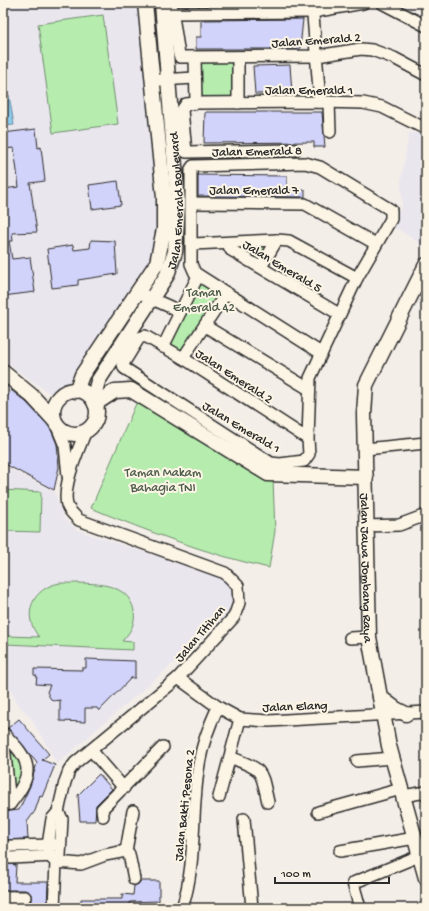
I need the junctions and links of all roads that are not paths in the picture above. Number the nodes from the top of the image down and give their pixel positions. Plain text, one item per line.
1 (145, 3) edge
2 (363, 3) edge
3 (382, 3) edge
4 (169, 6) edge
5 (313, 8) edge
6 (426, 26) edge
7 (316, 56) junction
8 (195, 57) junction
9 (238, 57) junction
10 (426, 75) edge
11 (196, 81) junction
12 (169, 83) junction
13 (153, 84) junction
14 (324, 102) junction
15 (191, 103) junction
16 (238, 103) junction
17 (426, 129) edge
18 (330, 132) dead end
19 (295, 150) dead end
20 (192, 203) junction
21 (391, 219) joint
22 (277, 240) junction
23 (230, 243) junction
24 (193, 244) junction
25 (376, 244) junction
26 (426, 265) edge
27 (261, 267) junction
28 (198, 276) junction
29 (356, 278) junction
30 (141, 288) junction
31 (226, 293) junction
32 (153, 296) junction
33 (180, 312) junction
34 (340, 314) junction
35 (205, 326) junction
36 (145, 336) joint
37 (163, 346) junction
38 (321, 353) junction
39 (184, 358) junction
40 (3, 372) edge
41 (82, 375) junction
42 (98, 381) junction
43 (309, 389) junction
44 (76, 391) junction
45 (115, 391) junction
46 (32, 396) junction
47 (61, 396) junction
48 (94, 402) junction
49 (55, 422) junction
50 (86, 430) junction
51 (308, 438) junction
52 (426, 443) edge
53 (365, 449) junction
54 (366, 477) junction
55 (68, 483) junction
56 (426, 515) edge
57 (366, 526) junction
58 (369, 637) junction
59 (350, 638) dead end
60 (178, 678) junction
61 (380, 697) junction
62 (218, 707) junction
63 (426, 712) edge
64 (383, 714) junction
65 (406, 714) junction
66 (240, 719) junction
67 (3, 734) edge
68 (163, 747) dead end
69 (91, 750) junction
70 (230, 757) junction
71 (392, 758) junction
72 (357, 761) dead end
73 (5, 770) edge
74 (124, 788) junction
75 (426, 792) edge
76 (402, 793) junction
77 (219, 797) dead end
78 (268, 802) dead end
79 (6, 804) edge
80 (133, 811) dead end
81 (318, 812) dead end
82 (102, 816) dead end
83 (244, 819) dead end
84 (415, 838) junction
85 (3, 849) edge
86 (126, 851) junction
87 (340, 851) dead end
88 (55, 853) junction
89 (3, 855) edge
90 (419, 856) junction
91 (426, 878) edge
92 (134, 880) dead end
93 (25, 897) dead end
94 (9, 901) edge
95 (54, 908) edge
96 (182, 908) edge
97 (252, 908) edge
98 (360, 908) edge

1 - 13 main road, Jalan Emerald Boulevard
2 - 5 street
3 - 6 street
4 - 5 street
4 - 8 street, Jalan Emerald 2
4 - 12 main road, Jalan Emerald Boulevard
5 - 7 street
7 - 9 street, Jalan Emerald 2
7 - 10 street, Jalan Emerald 2
7 - 14 street
8 - 9 street, Jalan Emerald 2
8 - 11 street
9 - 16 street
11 - 12 street
11 - 15 street
12 - 13 street
12 - 32 main road, Jalan Emerald Boulevard
13 - 30 main road, Jalan Emerald Boulevard
14 - 16 street, Jalan Emerald 1
14 - 17 street, Jalan Emerald 1
14 - 18 street
15 - 16 street, Jalan Emerald 1
15 - 19 street
20 - 21 street, Jalan Emerald 8
20 - 24 street
20 - 25 street, Jalan Emerald 7
21 - 25 street, Jalan Emerald 1
22 - 23 street
22 - 27 street
22 - 29 street
23 - 24 street, Jalan Emerald 5
23 - 27 street, Jalan Emerald 5
24 - 28 street
25 - 29 street, Jalan Emerald 1
26 - 53 main road, Jalan Jawa Jombang Raya
27 - 34 street, Jalan Emerald 5
28 - 31 street
28 - 33 street
29 - 34 street, Jalan Emerald 1
30 - 32 street
30 - 41 main road, Jalan Emerald Boulevard
31 - 35 street
31 - 38 street
32 - 33 street
32 - 42 main road, Jalan Emerald Boulevard
33 - 37 street
34 - 38 street, Jalan Emerald 1
35 - 39 street
35 - 43 street
36 - 37 street, Jalan Emerald 2
36 - 51 street, Jalan Emerald 1
37 - 39 street, Jalan Emerald 2
38 - 43 street, Jalan Emerald 1
39 - 51 street, Jalan Emerald 2
40 - 46 main road
41 - 42 main road
41 - 44 main road, Jalan Emerald Boulevard
42 - 45 main road
42 - 48 main road, Jalan Emerald Boulevard
43 - 51 street, Jalan Emerald 1
44 - 47 main road
44 - 48 main road
45 - 48 main road
45 - 54 main road
46 - 47 main road
46 - 49 main road
47 - 49 main road
48 - 50 main road
49 - 50 main road
49 - 55 street, Jalan Titihan
50 - 55 street, Jalan Titihan
52 - 53 street
53 - 54 main road, Jalan Jawa Jombang Raya
54 - 57 main road, Jalan Jawa Jombang Raya
55 - 60 street, Jalan Titihan
56 - 57 street
57 - 58 main road, Jalan Jawa Jombang Raya
58 - 59 street
58 - 61 main road, Jalan Jawa Jombang Raya
60 - 62 street, Jalan Elang
60 - 69 street, Jalan Titihan
61 - 64 main road, Jalan Jawa Jombang Raya
61 - 65 main road
62 - 66 street, Jalan Elang
62 - 96 street, Jalan Bakti Pesona 2
63 - 65 street, Jalan Elang
64 - 65 street, Jalan Elang
64 - 66 street, Jalan Elang
64 - 71 main road, Jalan Jawa Jombang Raya
66 - 70 street
67 - 73 street
67 - 79 street
68 - 74 street
69 - 74 street
69 - 88 street, Jalan Titihan
70 - 77 street
70 - 78 street
71 - 72 street
71 - 76 main road, Jalan Jawa Jombang Raya
73 - 79 street
74 - 82 street
75 - 76 street
76 - 81 street
76 - 84 main road, Jalan Jawa Jombang Raya
80 - 86 street
83 - 97 street
84 - 87 street
84 - 90 main road, Jalan Jawa Jombang Raya
85 - 88 street
86 - 88 street
86 - 92 street
88 - 89 street
88 - 95 street, Jalan Titihan
90 - 91 main road, Jalan Jawa Jombang Raya
90 - 98 street
93 - 94 street

